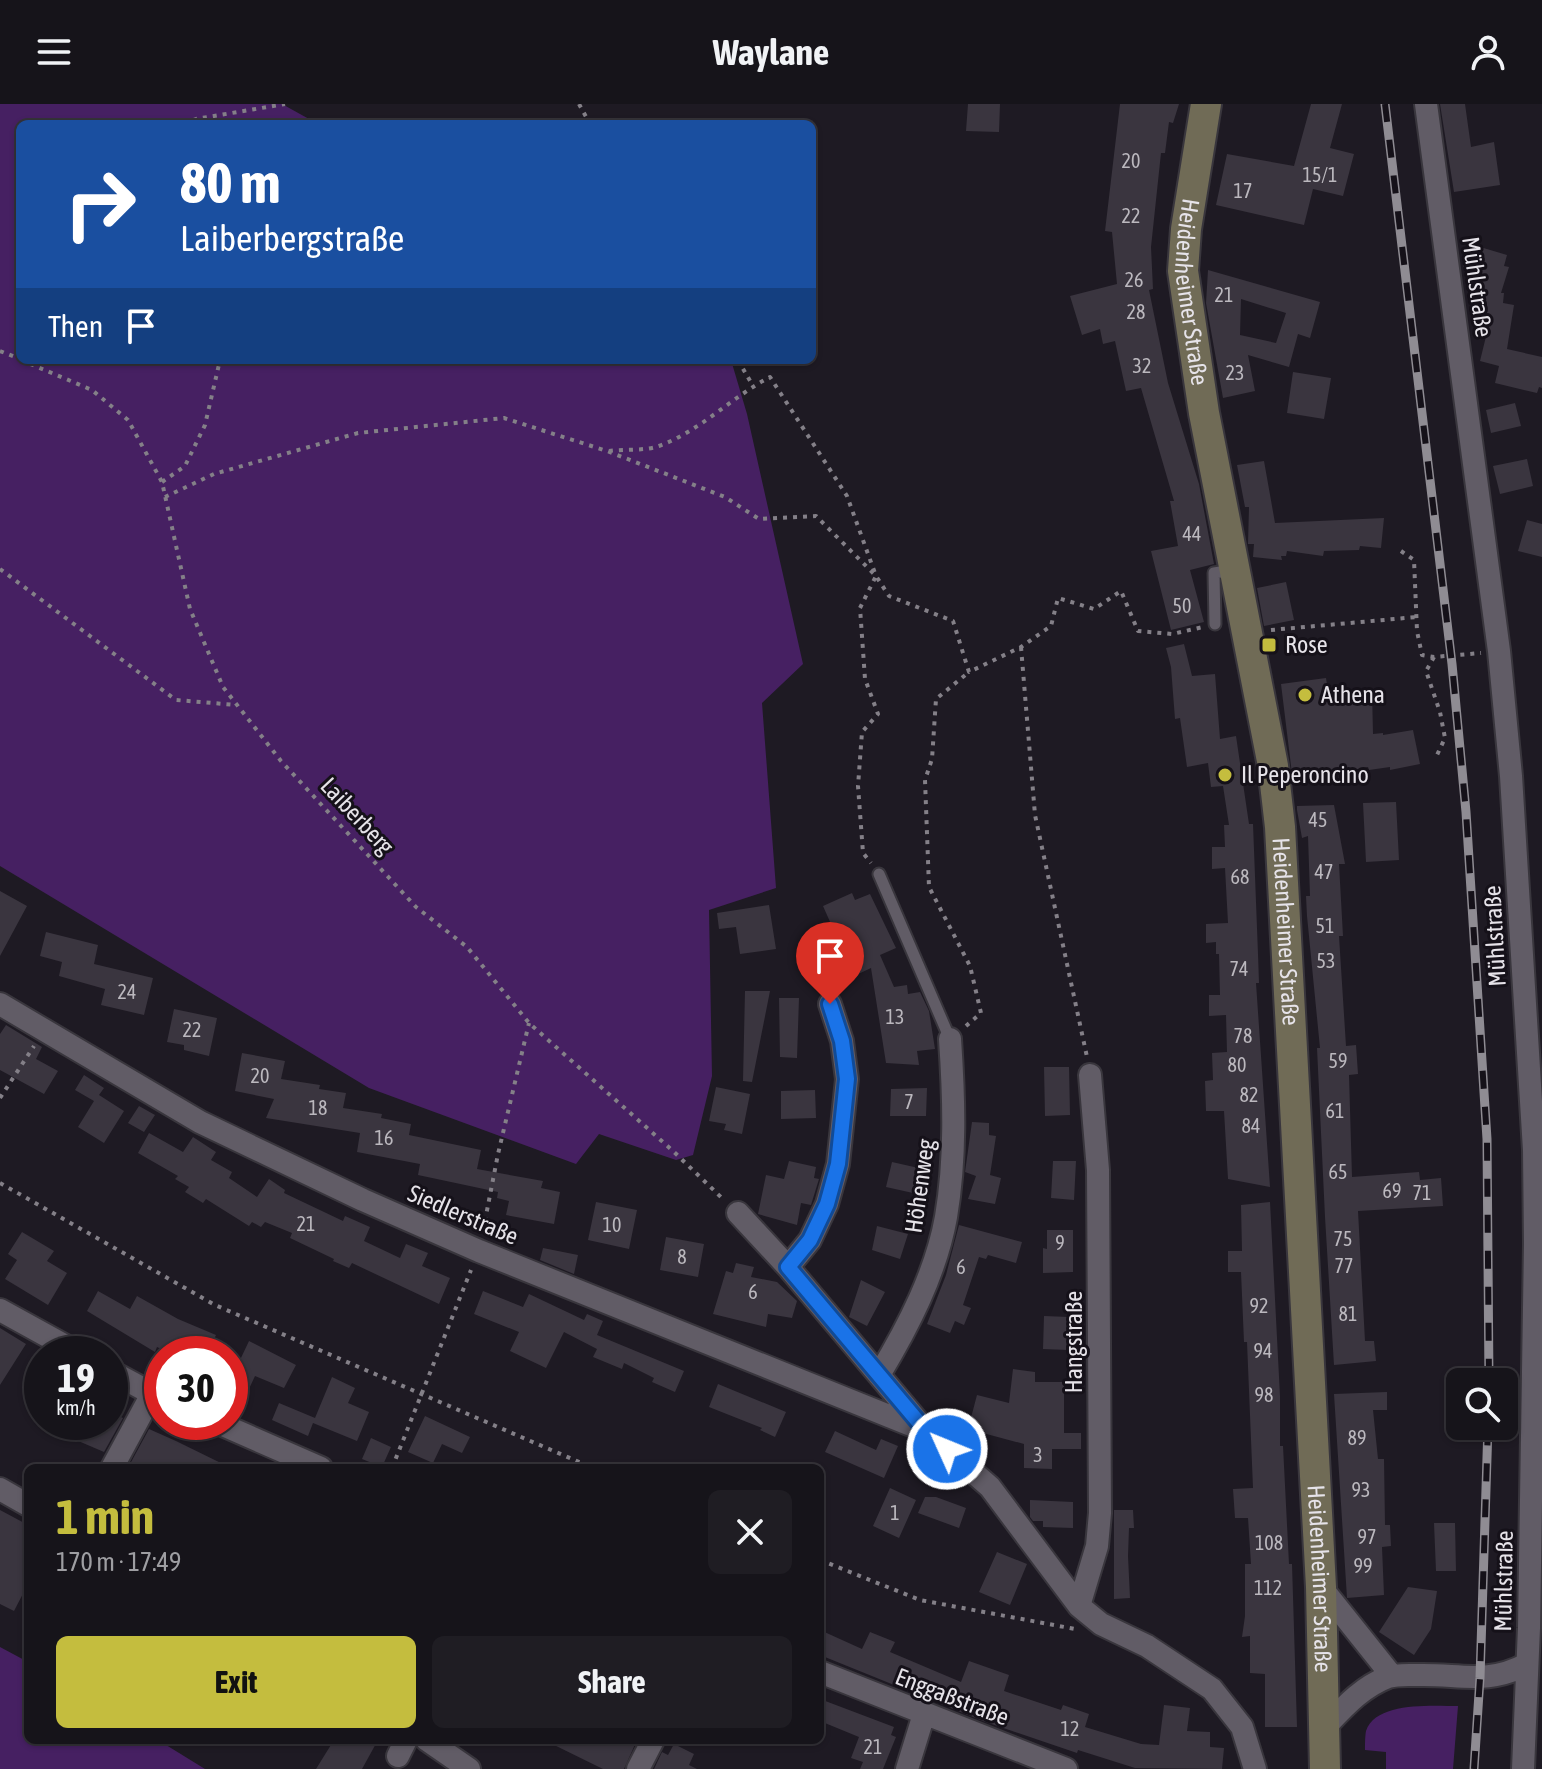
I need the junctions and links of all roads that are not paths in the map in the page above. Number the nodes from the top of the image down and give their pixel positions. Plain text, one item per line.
1 (1206, 104) edge
2 (1426, 104) edge
3 (1233, 570) junction
4 (1215, 624) road end
5 (879, 874) road end
6 (0, 1004) edge
7 (830, 1004) dead end
8 (950, 1039) joint
9 (1090, 1075) road end
10 (738, 1213) road end
11 (1539, 1244) edge
12 (788, 1267) junction
13 (0, 1310) edge
14 (47, 1336) edge
15 (879, 1375) junction
16 (144, 1417) edge
17 (926, 1431) junction
18 (248, 1436) edge
19 (114, 1464) edge
20 (310, 1464) edge
21 (0, 1489) edge
22 (24, 1503) edge
23 (1321, 1587) junction
24 (1079, 1606) junction
25 (1535, 1667) edge
26 (824, 1674) edge
27 (1392, 1676) junction
28 (924, 1714) junction
29 (1326, 1726) junction
30 (433, 1744) edge
31 (651, 1744) edge
32 (469, 1769) edge
33 (638, 1769) edge
34 (907, 1769) edge
35 (1066, 1769) edge
36 (1255, 1769) edge
37 (1325, 1769) edge
38 (1523, 1769) edge

1 - 3 street, Heidenheimer Straße
2 - 11 street, Mühlstraße
3 - 4 lane
3 - 23 street, Heidenheimer Straße
5 - 8 lane
6 - 17 street, Siedlerstraße
7 - 12 street
8 - 15 street, Höhenweg
9 - 24 street, Hangstraße
10 - 12 street
11 - 25 street, Mühlstraße
12 - 15 street
13 - 14 street
15 - 17 street
16 - 19 street
17 - 24 street
18 - 20 street
21 - 22 street
23 - 27 street
23 - 29 street, Heidenheimer Straße
24 - 36 street
25 - 27 street
25 - 38 street, Mühlstraße
26 - 28 street, Enggaßstraße
27 - 29 street
28 - 34 street
28 - 35 street, Enggaßstraße
29 - 37 street, Heidenheimer Straße
30 - 32 street
31 - 33 street

